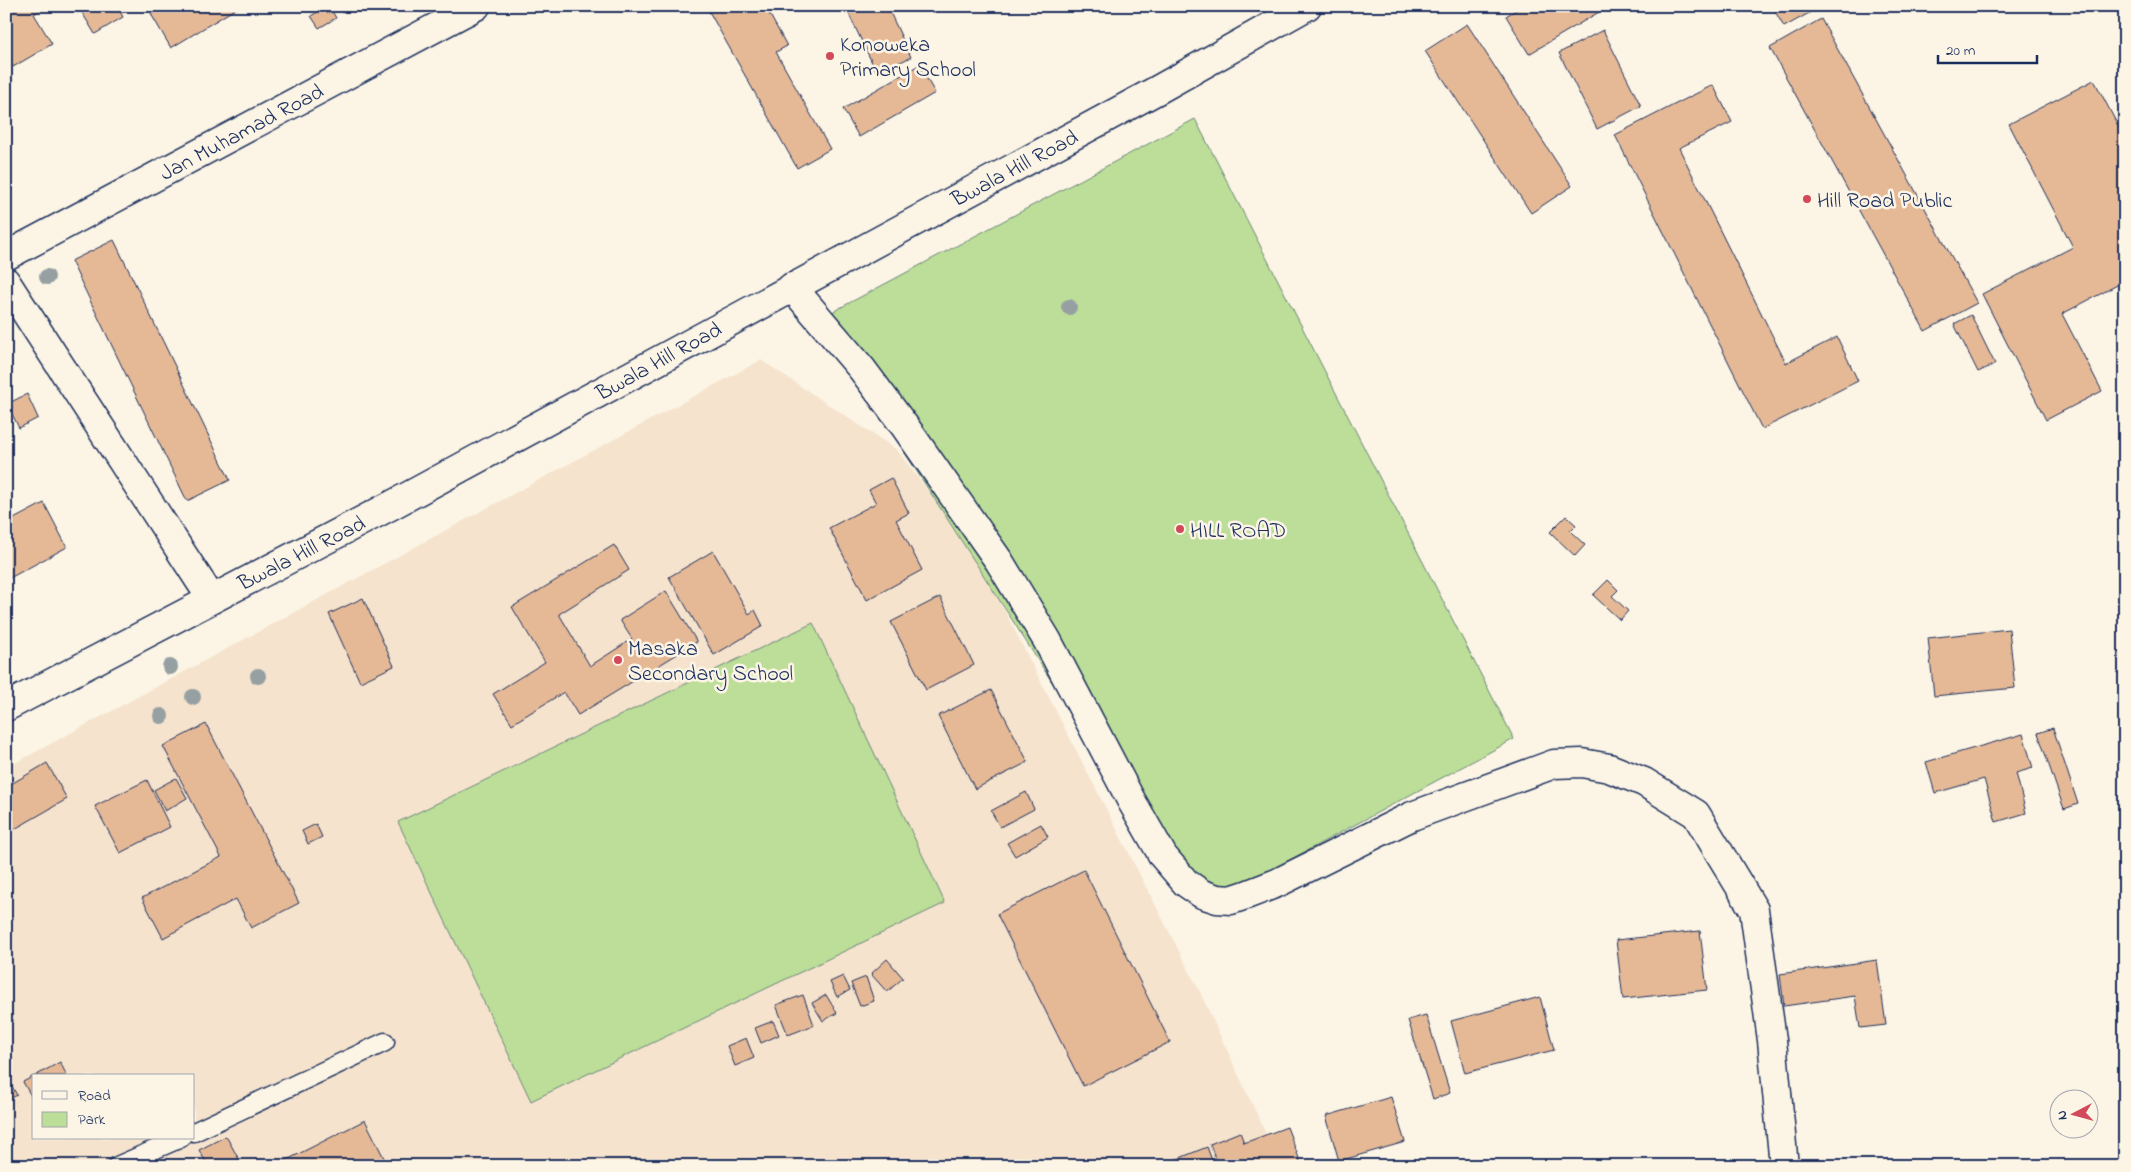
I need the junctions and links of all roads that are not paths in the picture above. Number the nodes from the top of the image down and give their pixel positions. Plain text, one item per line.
1 (476, 6) edge
2 (1307, 6) edge
3 (6, 256) edge
4 (6, 282) edge
5 (792, 287) junction
6 (211, 598) junction
7 (6, 707) edge
8 (385, 1042) dead end
9 (195, 1132) edge
10 (176, 1140) edge
11 (1783, 1153) edge
12 (117, 1166) edge
13 (1771, 1166) edge

1 - 3 street, Jan Muhamad Road
2 - 5 street, Bwala Hill Road
4 - 6 street
5 - 6 street, Bwala Hill Road
5 - 11 street
6 - 7 street, Bwala Hill Road
8 - 9 lane
10 - 12 lane
11 - 13 street

